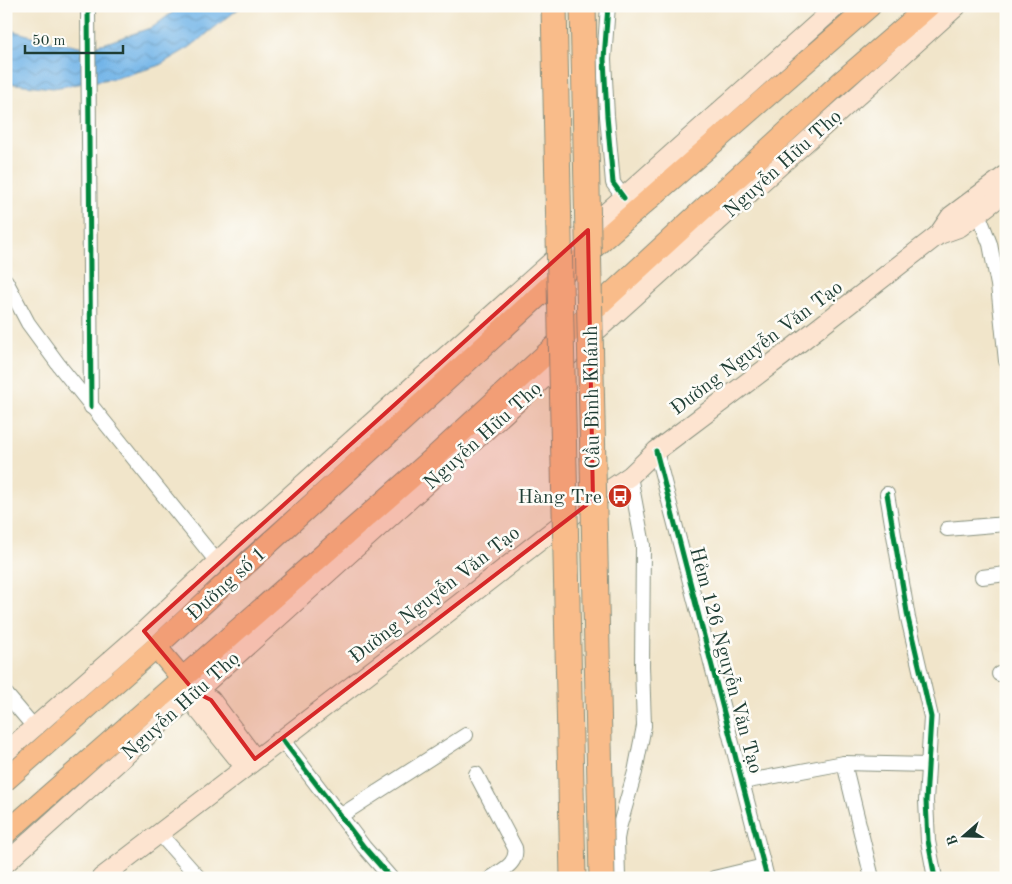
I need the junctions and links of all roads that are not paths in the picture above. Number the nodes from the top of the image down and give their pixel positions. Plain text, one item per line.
1 (88, 6) edge
2 (554, 6) edge
3 (583, 6) edge
4 (608, 6) edge
5 (837, 6) edge
6 (870, 6) edge
7 (929, 6) edge
8 (957, 6) edge
9 (1006, 175) edge
10 (1006, 192) edge
11 (624, 198) junction
12 (978, 213) junction
13 (938, 235) junction
14 (6, 281) edge
15 (1006, 361) edge
16 (91, 407) junction
17 (656, 451) junction
18 (630, 476) junction
19 (887, 494) dead end
20 (1006, 524) edge
21 (947, 529) dead end
22 (218, 562) junction
23 (1006, 574) edge
24 (982, 577) dead end
25 (150, 639) junction
26 (189, 685) junction
27 (6, 694) edge
28 (34, 727) junction
29 (466, 735) dead end
30 (282, 739) junction
31 (6, 752) edge
32 (844, 763) junction
33 (250, 764) junction
34 (927, 765) junction
35 (476, 774) dead end
36 (6, 780) edge
37 (743, 782) junction
38 (340, 816) junction
39 (6, 833) edge
40 (159, 833) junction
41 (6, 863) edge
42 (765, 872) edge
43 (101, 878) edge
44 (200, 878) edge
45 (391, 878) edge
46 (491, 878) edge
47 (573, 878) edge
48 (602, 878) edge
49 (618, 878) edge
50 (714, 878) edge
51 (872, 878) edge
52 (935, 878) edge

1 - 16 street
2 - 47 highway, Cầu Bình Khánh, bridge
3 - 48 highway, Cầu Bình Khánh, bridge
4 - 11 street
5 - 11 main road
6 - 25 main road, Đường số 1
7 - 26 main road, Nguyễn Hữu Thọ
8 - 26 main road, Nguyễn Hữu Thọ
9 - 13 main road, Đường Nguyễn Văn Tạo
10 - 12 main road, Đường Nguyễn Văn Tạo
11 - 22 main road
12 - 13 main road, Đường Nguyễn Văn Tạo
12 - 15 street
13 - 17 main road, Đường Nguyễn Văn Tạo
14 - 16 street
16 - 22 street
17 - 18 main road, Đường Nguyễn Văn Tạo
17 - 37 street, Hẻm 126 Nguyễn Văn Tạo
18 - 30 main road, Đường Nguyễn Văn Tạo
18 - 49 street
19 - 34 street
20 - 21 street
22 - 25 main road, Đường số 1
23 - 24 street
25 - 26 main road
25 - 28 main road
25 - 36 main road
26 - 33 main road
26 - 39 main road, Nguyễn Hữu Thọ
26 - 41 main road, Nguyễn Hữu Thọ
27 - 28 street
28 - 31 main road
29 - 38 street
30 - 33 main road, Đường Nguyễn Văn Tạo
30 - 38 street
32 - 34 street
32 - 37 street
32 - 51 street
33 - 40 main road, Đường Nguyễn Văn Tạo
34 - 52 street
35 - 46 street
37 - 42 street, Hẻm 126 Nguyễn Văn Tạo
38 - 45 street
40 - 43 main road, Đường Nguyễn Văn Tạo
40 - 44 street
42 - 50 street

